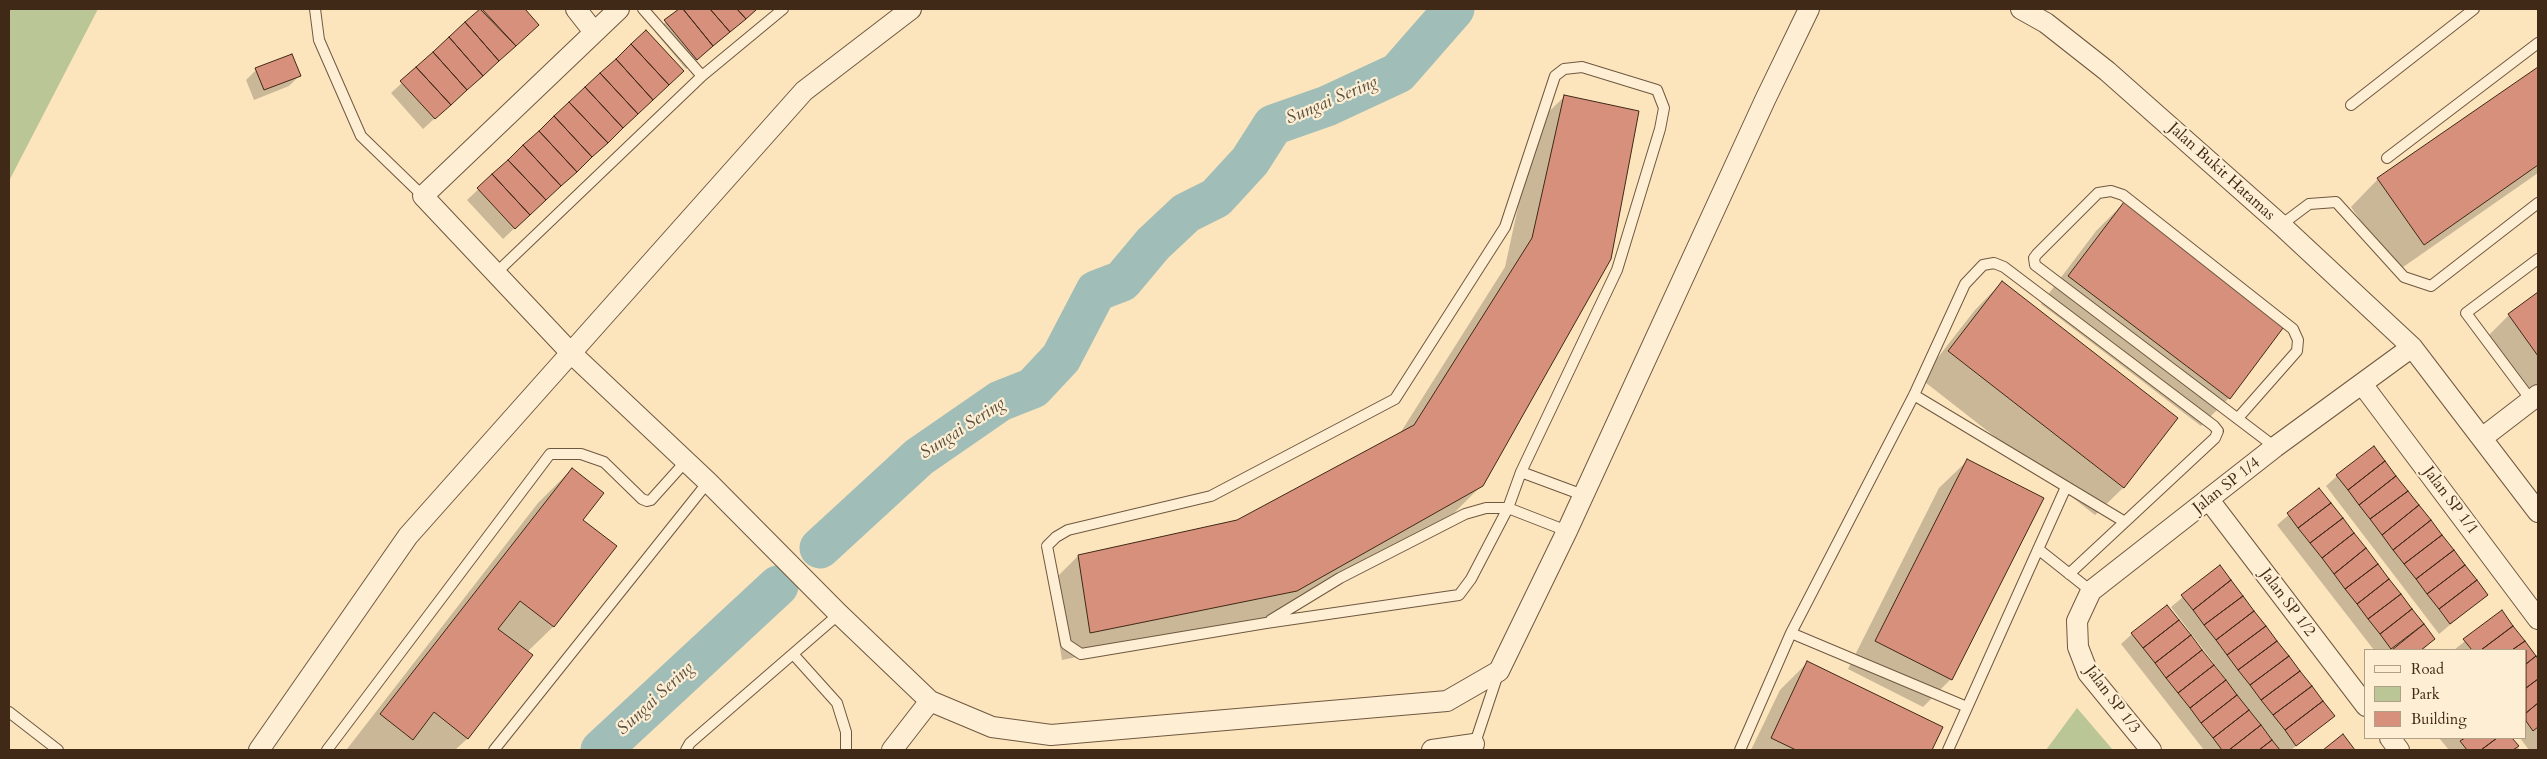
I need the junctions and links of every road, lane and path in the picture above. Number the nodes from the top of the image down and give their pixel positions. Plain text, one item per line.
1 (316, 9) edge
2 (576, 9) edge
3 (619, 9) edge
4 (644, 9) edge
5 (783, 9) edge
6 (911, 9) edge
7 (1810, 9) edge
8 (2021, 9) edge
9 (2474, 9) edge
10 (594, 32) junction
11 (2538, 43) edge
12 (702, 76) junction
13 (2351, 105) dead end
14 (2387, 158) dead end
15 (423, 196) junction
16 (2538, 203) edge
17 (2281, 225) junction
18 (2538, 259) edge
19 (496, 274) junction
20 (2412, 347) junction
21 (570, 352) junction
22 (2362, 384) junction
23 (1914, 395) junction
24 (2536, 402) edge
25 (2238, 418) junction
26 (2482, 438) junction
27 (2275, 447) junction
28 (686, 461) junction
29 (1521, 472) junction
30 (708, 482) junction
31 (2066, 487) junction
32 (1584, 495) junction
33 (2209, 500) junction
34 (1508, 508) junction
35 (2538, 512) edge
36 (2125, 522) junction
37 (1567, 531) junction
38 (2038, 549) junction
39 (2069, 574) junction
40 (2091, 591) junction
41 (839, 614) junction
42 (2538, 619) edge
43 (1266, 623) junction
44 (1791, 634) junction
45 (2078, 647) joint
46 (792, 654) junction
47 (1499, 671) junction
48 (930, 701) junction
49 (2364, 703) edge
50 (1967, 708) junction
51 (9, 712) edge
52 (2391, 739) edge
53 (1474, 747) edge
54 (895, 749) edge
55 (58, 750) edge
56 (259, 750) edge
57 (327, 750) edge
58 (494, 750) edge
59 (686, 750) edge
60 (846, 750) edge
61 (1432, 750) edge
62 (1740, 750) edge
63 (1948, 750) edge
64 (2151, 750) edge
65 (2399, 750) edge

1 - 15 lane
2 - 10 street
3 - 10 street
4 - 12 lane
5 - 12 lane
6 - 21 street
7 - 32 street
8 - 17 street, Jalan Bukit Hatamas
9 - 13 lane
10 - 15 street
11 - 14 lane
12 - 19 lane
15 - 19 street
16 - 17 lane
17 - 20 street, Jalan Bukit Hatamas
18 - 24 lane
19 - 21 street
20 - 22 street, Jalan SP 1/4
20 - 26 street
21 - 28 street
21 - 56 street
22 - 27 street, Jalan SP 1/4
22 - 42 street, Jalan SP 1/1
23 - 31 lane
23 - 36 lane
23 - 44 lane
24 - 26 street
25 - 25 lane
25 - 27 lane
26 - 35 street
27 - 33 street, Jalan SP 1/4
28 - 30 street
28 - 57 lane
29 - 32 lane
29 - 34 lane
29 - 43 lane
30 - 41 street
30 - 58 lane
31 - 36 lane
31 - 38 lane
32 - 37 street
33 - 40 street, Jalan SP 1/4
33 - 49 street, Jalan SP 1/2
34 - 37 lane
34 - 43 lane
34 - 43 lane
36 - 39 lane
37 - 47 street
38 - 39 lane
38 - 50 lane
39 - 40 lane
40 - 45 street, Jalan SP 1/4
41 - 46 lane
41 - 48 street
44 - 50 lane
44 - 62 lane
45 - 64 street, Jalan SP 1/3
46 - 59 lane
46 - 60 lane
47 - 48 street
47 - 53 lane
48 - 54 street
50 - 63 lane
51 - 55 lane
52 - 65 street
53 - 61 street

